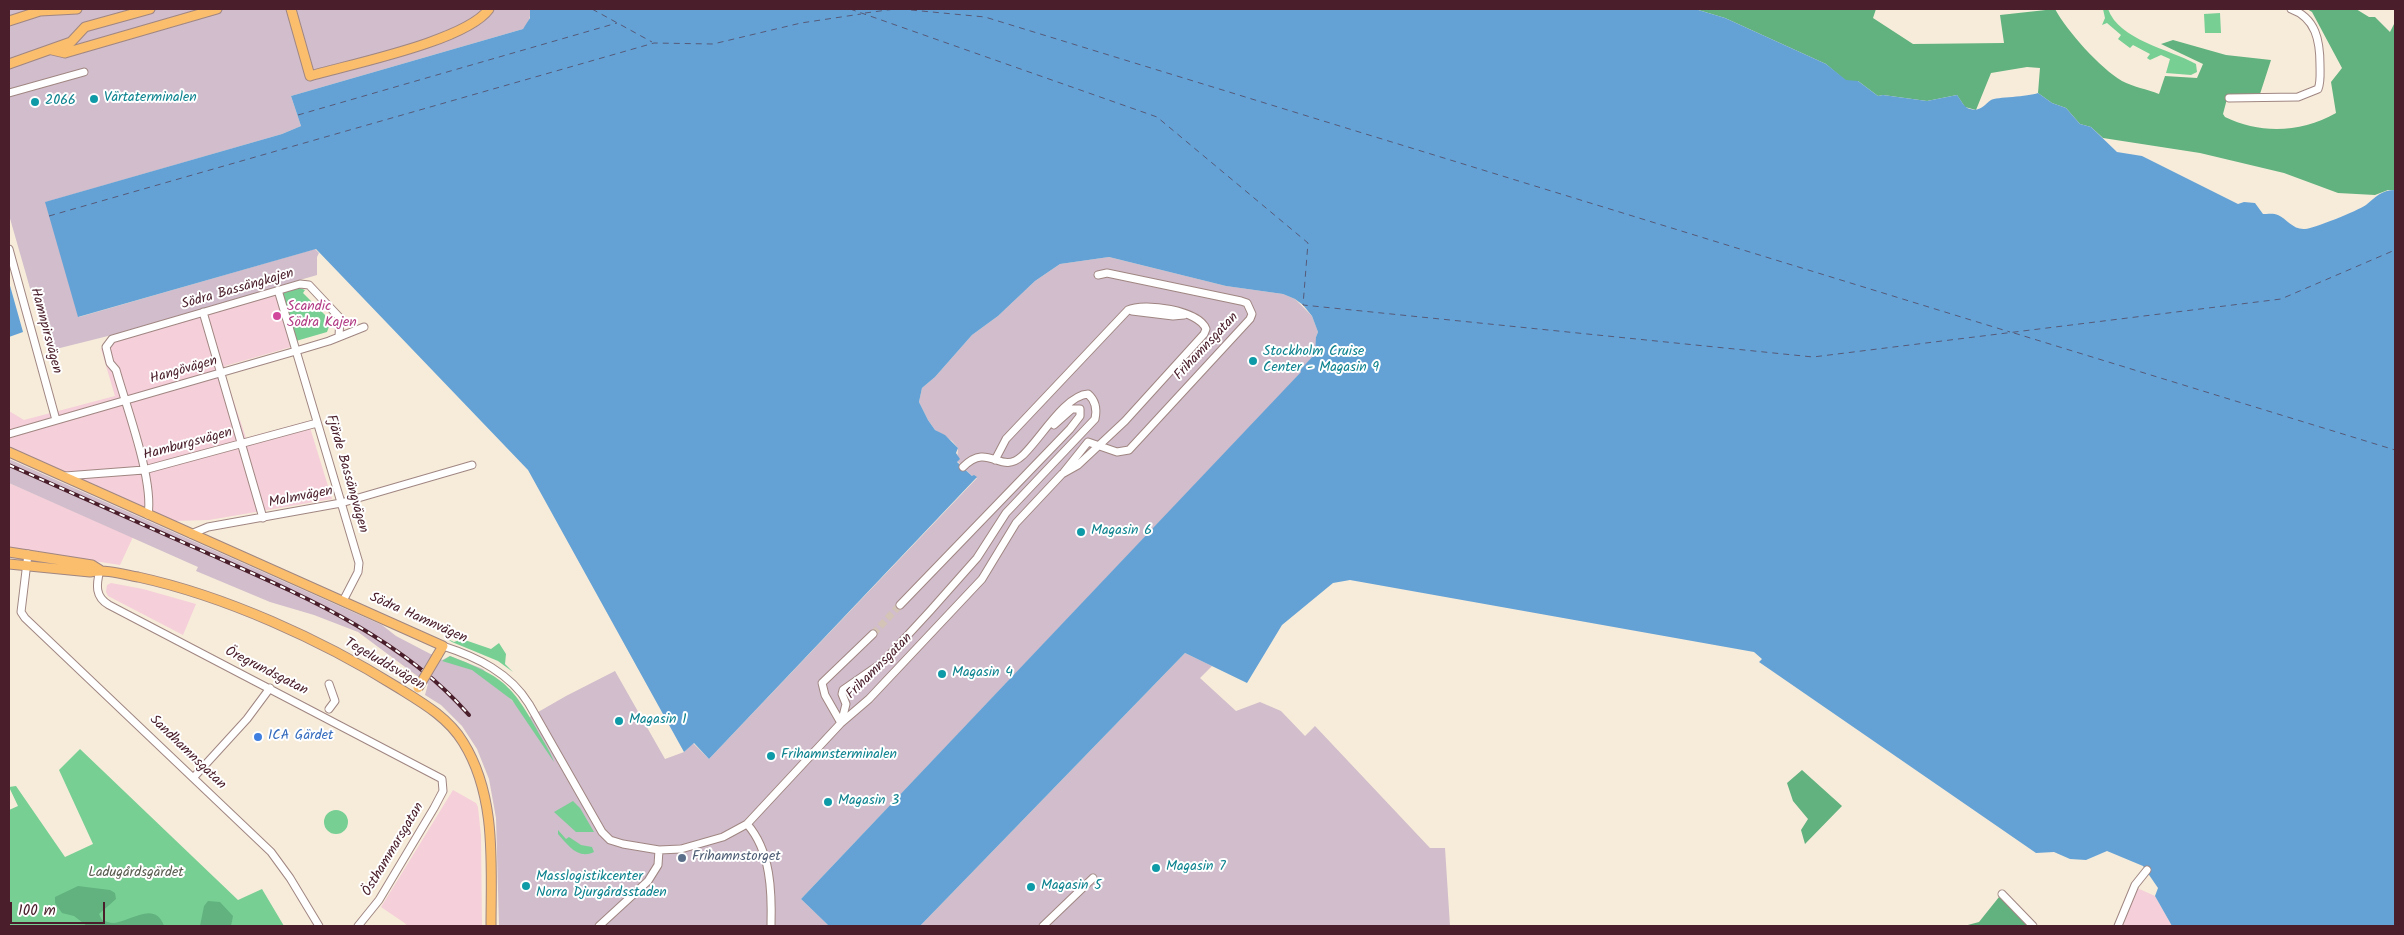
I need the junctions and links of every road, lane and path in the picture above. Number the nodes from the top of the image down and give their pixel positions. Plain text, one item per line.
1 (78, 9) edge
2 (150, 9) edge
3 (217, 9) edge
4 (290, 9) edge
5 (489, 9) edge
6 (2291, 9) edge
7 (9, 21) edge
8 (52, 50) junction
9 (9, 64) edge
10 (84, 72) dead end
11 (9, 93) edge
12 (2229, 98) dead end
13 (9, 249) edge
14 (1098, 275) dead end
15 (278, 290) junction
16 (203, 312) junction
17 (364, 327) dead end
18 (339, 336) junction
19 (295, 351) junction
20 (221, 373) junction
21 (125, 401) junction
22 (56, 420) junction
23 (318, 423) junction
24 (1045, 431) junction
25 (9, 434) edge
26 (242, 444) junction
27 (1098, 445) junction
28 (9, 452) edge
29 (995, 460) junction
30 (472, 465) dead end
31 (963, 467) dead end
32 (144, 470) junction
33 (1062, 474) junction
34 (63, 476) junction
35 (341, 503) junction
36 (148, 515) junction
37 (263, 518) junction
38 (191, 534) junction
39 (9, 552) edge
40 (28, 554) junction
41 (9, 564) edge
42 (26, 566) junction
43 (100, 570) junction
44 (343, 602) junction
45 (900, 605) tunnel mouth
46 (873, 634) tunnel mouth
47 (443, 646) junction
48 (330, 684) dead end
49 (270, 688) junction
50 (412, 697) junction
51 (329, 709) dead end
52 (841, 723) junction
53 (194, 777) junction
54 (443, 782) joint
55 (747, 824) junction
56 (659, 850) junction
57 (2147, 870) dead end
58 (1094, 878) dead end
59 (2002, 894) dead end
60 (319, 926) edge
61 (358, 926) edge
62 (492, 926) edge
63 (599, 926) edge
64 (771, 926) edge
65 (1043, 926) edge
66 (2033, 926) edge
67 (2118, 926) edge

1 - 7 main road
2 - 8 main road
3 - 8 main road
4 - 5 main road
6 - 12 street
8 - 9 main road
10 - 11 street
13 - 22 street, Hamnpirsvägen
14 - 27 street, Frihamnsgatan
15 - 16 street, Södra Bassängkajen
15 - 18 street, Södra Bassängkajen
15 - 19 street, Fjärde Bassängvägen
16 - 20 street
16 - 21 street, Södra Bassängkajen
17 - 18 street, Hangövägen
18 - 19 street, Hangövägen
19 - 20 street, Hangövägen
19 - 23 street, Fjärde Bassängvägen
20 - 21 street, Hangövägen
20 - 26 street
21 - 22 street, Hangövägen
21 - 32 street
22 - 25 street, Hangövägen
23 - 26 street, Hamburgsvägen
23 - 35 street, Fjärde Bassängvägen
24 - 29 street
24 - 45 street
24 - 52 street
26 - 32 street, Hamburgsvägen
26 - 37 street
27 - 29 street, Frihamnsgatan
27 - 33 street, Frihamnsgatan
27 - 33 street, Frihamnsgatan
28 - 34 main road, Södra Hamnvägen
29 - 31 street
30 - 35 street, Malmvägen
32 - 34 street, Hamburgsvägen
32 - 36 street
33 - 52 street, Frihamnsgatan
34 - 36 main road, Södra Hamnvägen
35 - 37 street, Malmvägen
35 - 44 street, Fjärde Bassängvägen
36 - 38 main road, Södra Hamnvägen
37 - 38 street, Malmvägen
38 - 44 main road, Södra Hamnvägen
39 - 40 main road, Tegeluddsvägen
40 - 42 street
40 - 43 main road, Tegeluddsvägen
41 - 42 main road, Tegeluddsvägen
42 - 43 main road, Tegeluddsvägen
42 - 53 street, Sandhamnsgatan
43 - 49 street, Öregrundsgatan
43 - 50 main road, Tegeluddsvägen
44 - 47 main road, Södra Hamnvägen
46 - 52 street
47 - 50 main road, bridge
47 - 56 street, Södra Hamnvägen
48 - 51 street
49 - 53 street
49 - 54 street, Öregrundsgatan
50 - 62 main road, Tegeluddsvägen
52 - 55 street, Frihamnsgatan
53 - 60 street, Sandhamnsgatan
54 - 61 street, Östhammarsgatan
55 - 56 street, Södra Hamnvägen
55 - 64 street
56 - 63 street
57 - 67 street
58 - 65 street
59 - 66 street

